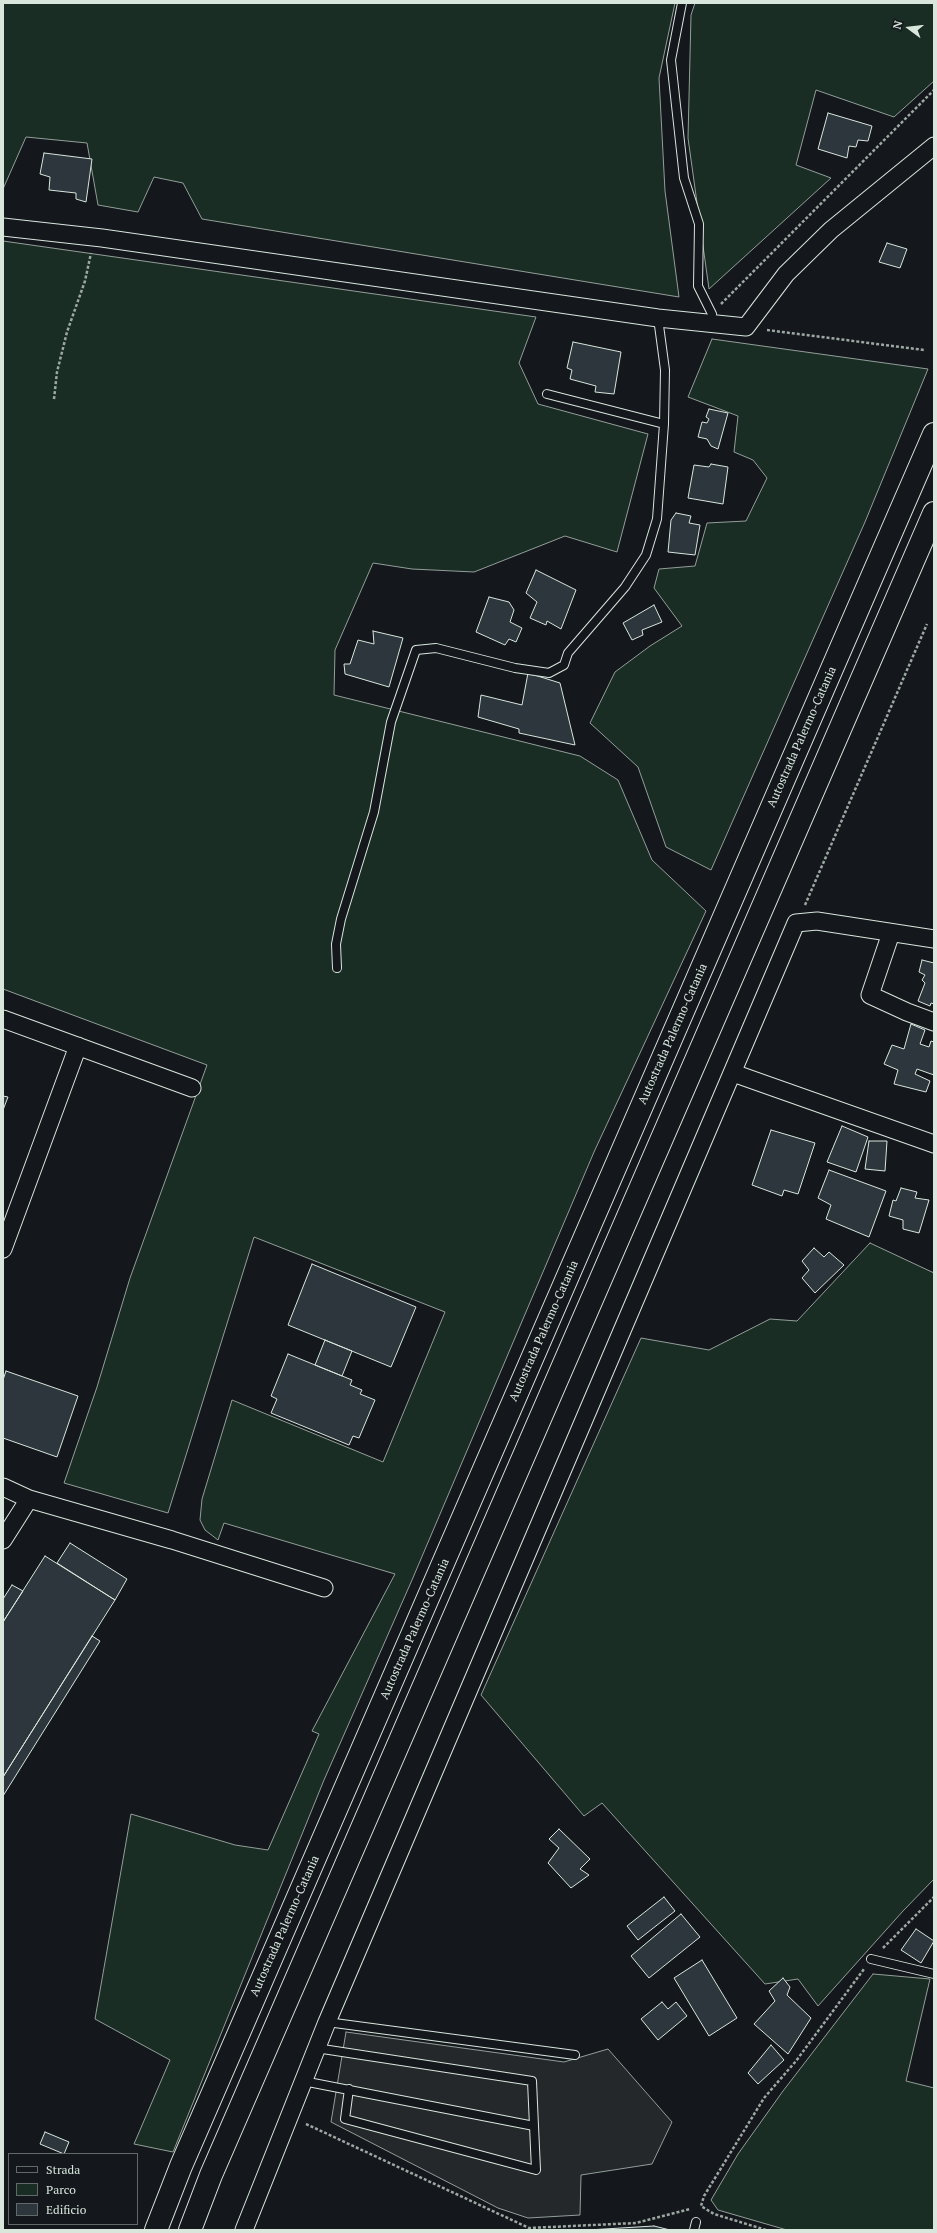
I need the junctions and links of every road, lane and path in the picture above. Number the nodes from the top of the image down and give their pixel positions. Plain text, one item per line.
1 (682, 3) edge
2 (934, 90) edge
3 (934, 146) edge
4 (3, 227) edge
5 (95, 237) junction
6 (712, 314) joint
7 (658, 318) junction
8 (746, 327) junction
9 (924, 350) dead end
10 (547, 394) dead end
11 (54, 399) dead end
12 (664, 424) junction
13 (934, 434) edge
14 (934, 513) edge
15 (927, 624) dead end
16 (796, 923) junction
17 (891, 933) junction
18 (934, 939) edge
19 (337, 968) dead end
20 (3, 1019) edge
21 (934, 1022) edge
22 (78, 1046) junction
23 (733, 1072) junction
24 (192, 1088) dead end
25 (934, 1144) edge
26 (3, 1249) edge
27 (3, 1487) edge
28 (29, 1499) junction
29 (3, 1540) edge
30 (324, 1588) dead end
31 (934, 1897) edge
32 (872, 1959) junction
33 (934, 1974) edge
34 (327, 2022) junction
35 (316, 2048) junction
36 (575, 2055) dead end
37 (303, 2080) junction
38 (349, 2090) junction
39 (289, 2116) junction
40 (534, 2126) junction
41 (701, 2206) junction
42 (156, 2230) edge
43 (190, 2230) edge
44 (244, 2230) edge
45 (766, 2230) edge

1 - 6 lane
2 - 6 path
3 - 8 street
4 - 5 street
5 - 7 street
5 - 11 path
7 - 8 street
7 - 12 lane
8 - 9 path
10 - 12 lane
12 - 19 lane
13 - 42 highway, Autostrada Palermo-Catania
14 - 43 highway
15 - 16 path
16 - 17 street
16 - 23 street
17 - 18 street
17 - 21 street
20 - 22 street
22 - 24 street
22 - 26 street
23 - 25 street
23 - 34 street
27 - 28 street
28 - 29 street
28 - 30 street
31 - 32 path
32 - 33 lane
32 - 41 path
34 - 35 street
34 - 36 lane
35 - 37 street
35 - 40 lane
37 - 38 lane
37 - 39 street
38 - 40 lane
38 - 40 lane
39 - 41 path
39 - 44 street
41 - 45 path

